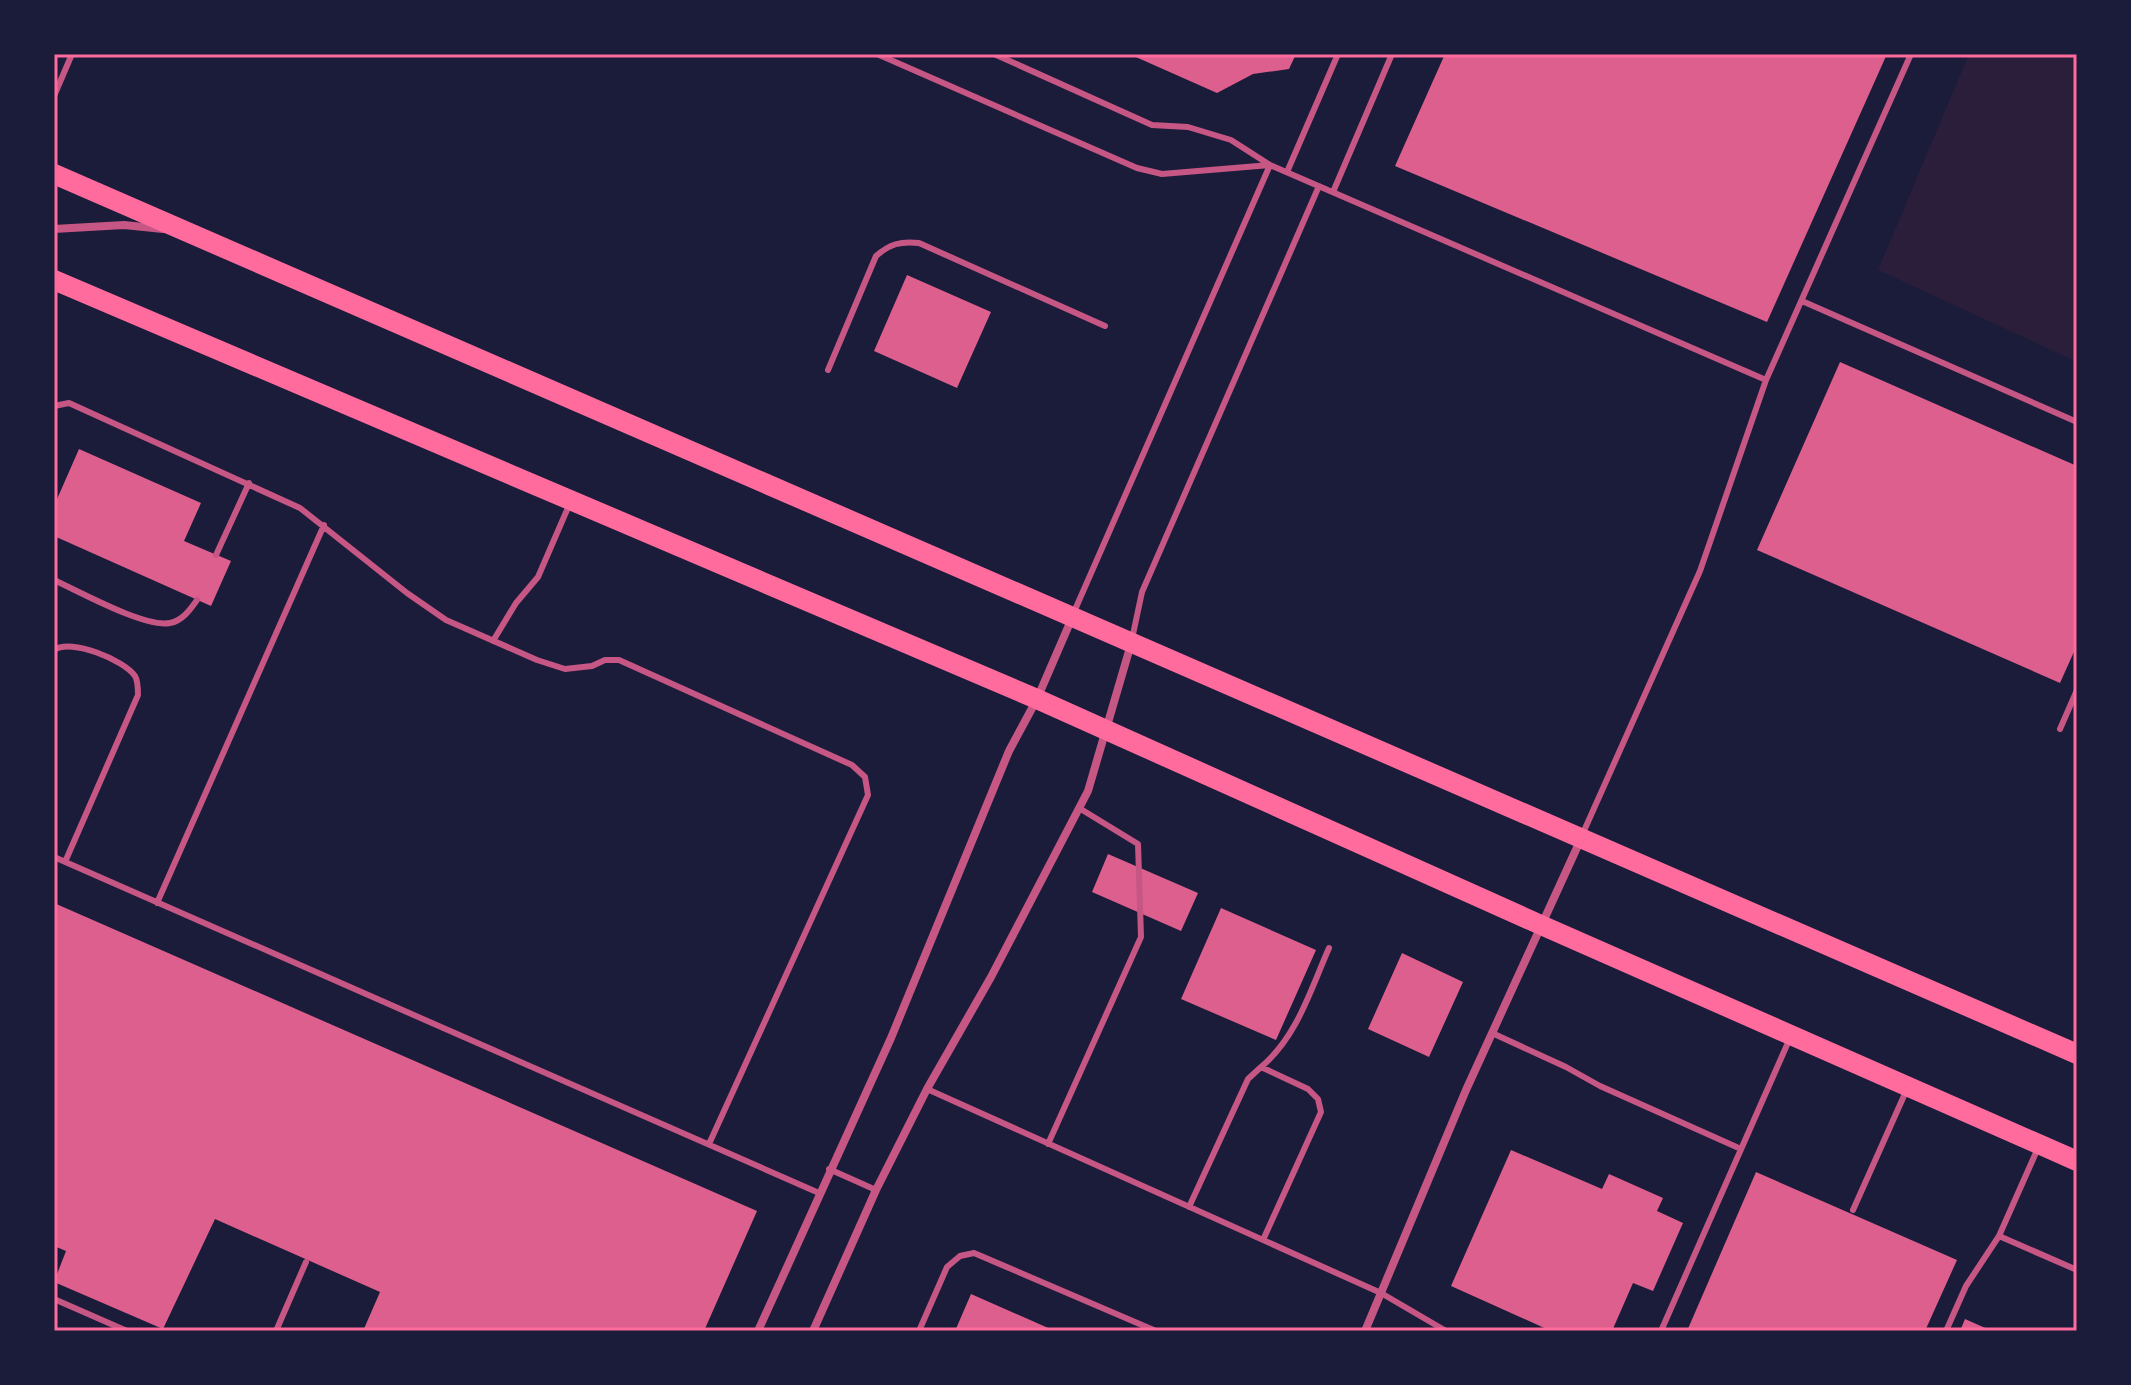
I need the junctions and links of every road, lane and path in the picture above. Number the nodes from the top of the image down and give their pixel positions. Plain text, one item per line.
1 (72, 54) edge
2 (877, 54) edge
3 (994, 54) edge
4 (1338, 54) edge
5 (1392, 54) edge
6 (1911, 54) edge
7 (54, 96) edge
8 (1270, 165) junction
9 (1287, 172) junction
10 (54, 174) edge
11 (1319, 186) junction
12 (1333, 192) junction
13 (54, 229) edge
14 (188, 232) junction
15 (54, 280) edge
16 (1802, 301) junction
17 (1105, 326) dead end
18 (828, 370) dead end
19 (1766, 380) junction
20 (54, 406) edge
21 (2077, 422) edge
22 (249, 483) junction
23 (571, 500) junction
24 (324, 525) junction
25 (216, 555) dead end
26 (54, 580) edge
27 (197, 600) dead end
28 (1072, 618) junction
29 (493, 641) junction
30 (1131, 643) junction
31 (54, 650) edge
32 (2077, 690) edge
33 (1037, 699) junction
34 (1106, 729) junction
35 (2060, 729) dead end
36 (1079, 808) junction
37 (1581, 837) junction
38 (54, 857) edge
39 (65, 862) junction
40 (157, 903) junction
41 (1541, 925) junction
42 (1329, 948) dead end
43 (1492, 1033) junction
44 (1791, 1035) junction
45 (2077, 1054) edge
46 (1261, 1067) junction
47 (1908, 1087) junction
48 (927, 1089) junction
49 (709, 1144) junction
50 (1048, 1144) junction
51 (2039, 1145) junction
52 (1741, 1149) junction
53 (2077, 1161) edge
54 (829, 1169) junction
55 (876, 1190) junction
56 (819, 1193) junction
57 (1189, 1207) junction
58 (1853, 1210) dead end
59 (1999, 1236) junction
60 (1263, 1240) junction
61 (306, 1262) dead end
62 (2077, 1270) edge
63 (1381, 1293) junction
64 (54, 1299) edge
65 (127, 1331) edge
66 (276, 1331) edge
67 (758, 1331) edge
68 (813, 1331) edge
69 (919, 1331) edge
70 (1156, 1331) edge
71 (1365, 1331) edge
72 (1446, 1331) edge
73 (1661, 1331) edge
74 (1946, 1331) edge

1 - 7 lane
2 - 8 lane
3 - 8 lane
4 - 9 lane
5 - 12 lane
6 - 16 lane
8 - 9 lane
8 - 28 lane
9 - 11 lane
10 - 14 main road
11 - 12 lane
11 - 30 lane
12 - 19 lane
13 - 14 street
14 - 28 main road
15 - 23 main road
16 - 19 lane
16 - 21 lane
17 - 18 lane
19 - 37 lane
20 - 22 lane
22 - 24 lane
22 - 25 lane
23 - 29 lane
23 - 33 main road
24 - 29 lane
24 - 40 lane
26 - 27 lane
28 - 30 main road
28 - 33 street
29 - 49 lane
30 - 34 street
30 - 37 main road
31 - 39 lane
32 - 35 lane
33 - 34 main road
33 - 54 street
34 - 36 street
34 - 41 main road
36 - 48 street
36 - 50 lane
37 - 41 street
37 - 45 main road
38 - 39 lane
39 - 40 lane
40 - 49 lane
41 - 43 street
41 - 44 main road
42 - 46 lane
43 - 52 lane
43 - 63 street
44 - 47 main road
44 - 52 lane
46 - 57 lane
46 - 60 lane
47 - 51 main road
47 - 58 lane
48 - 50 lane
48 - 55 street
49 - 56 lane
50 - 57 lane
51 - 53 main road
51 - 59 lane
52 - 73 lane
54 - 55 lane
54 - 56 street
55 - 68 street
56 - 67 street
57 - 60 lane
59 - 62 lane
59 - 74 lane
60 - 63 lane
61 - 66 lane
63 - 71 street
63 - 72 lane
64 - 65 lane
69 - 70 lane

